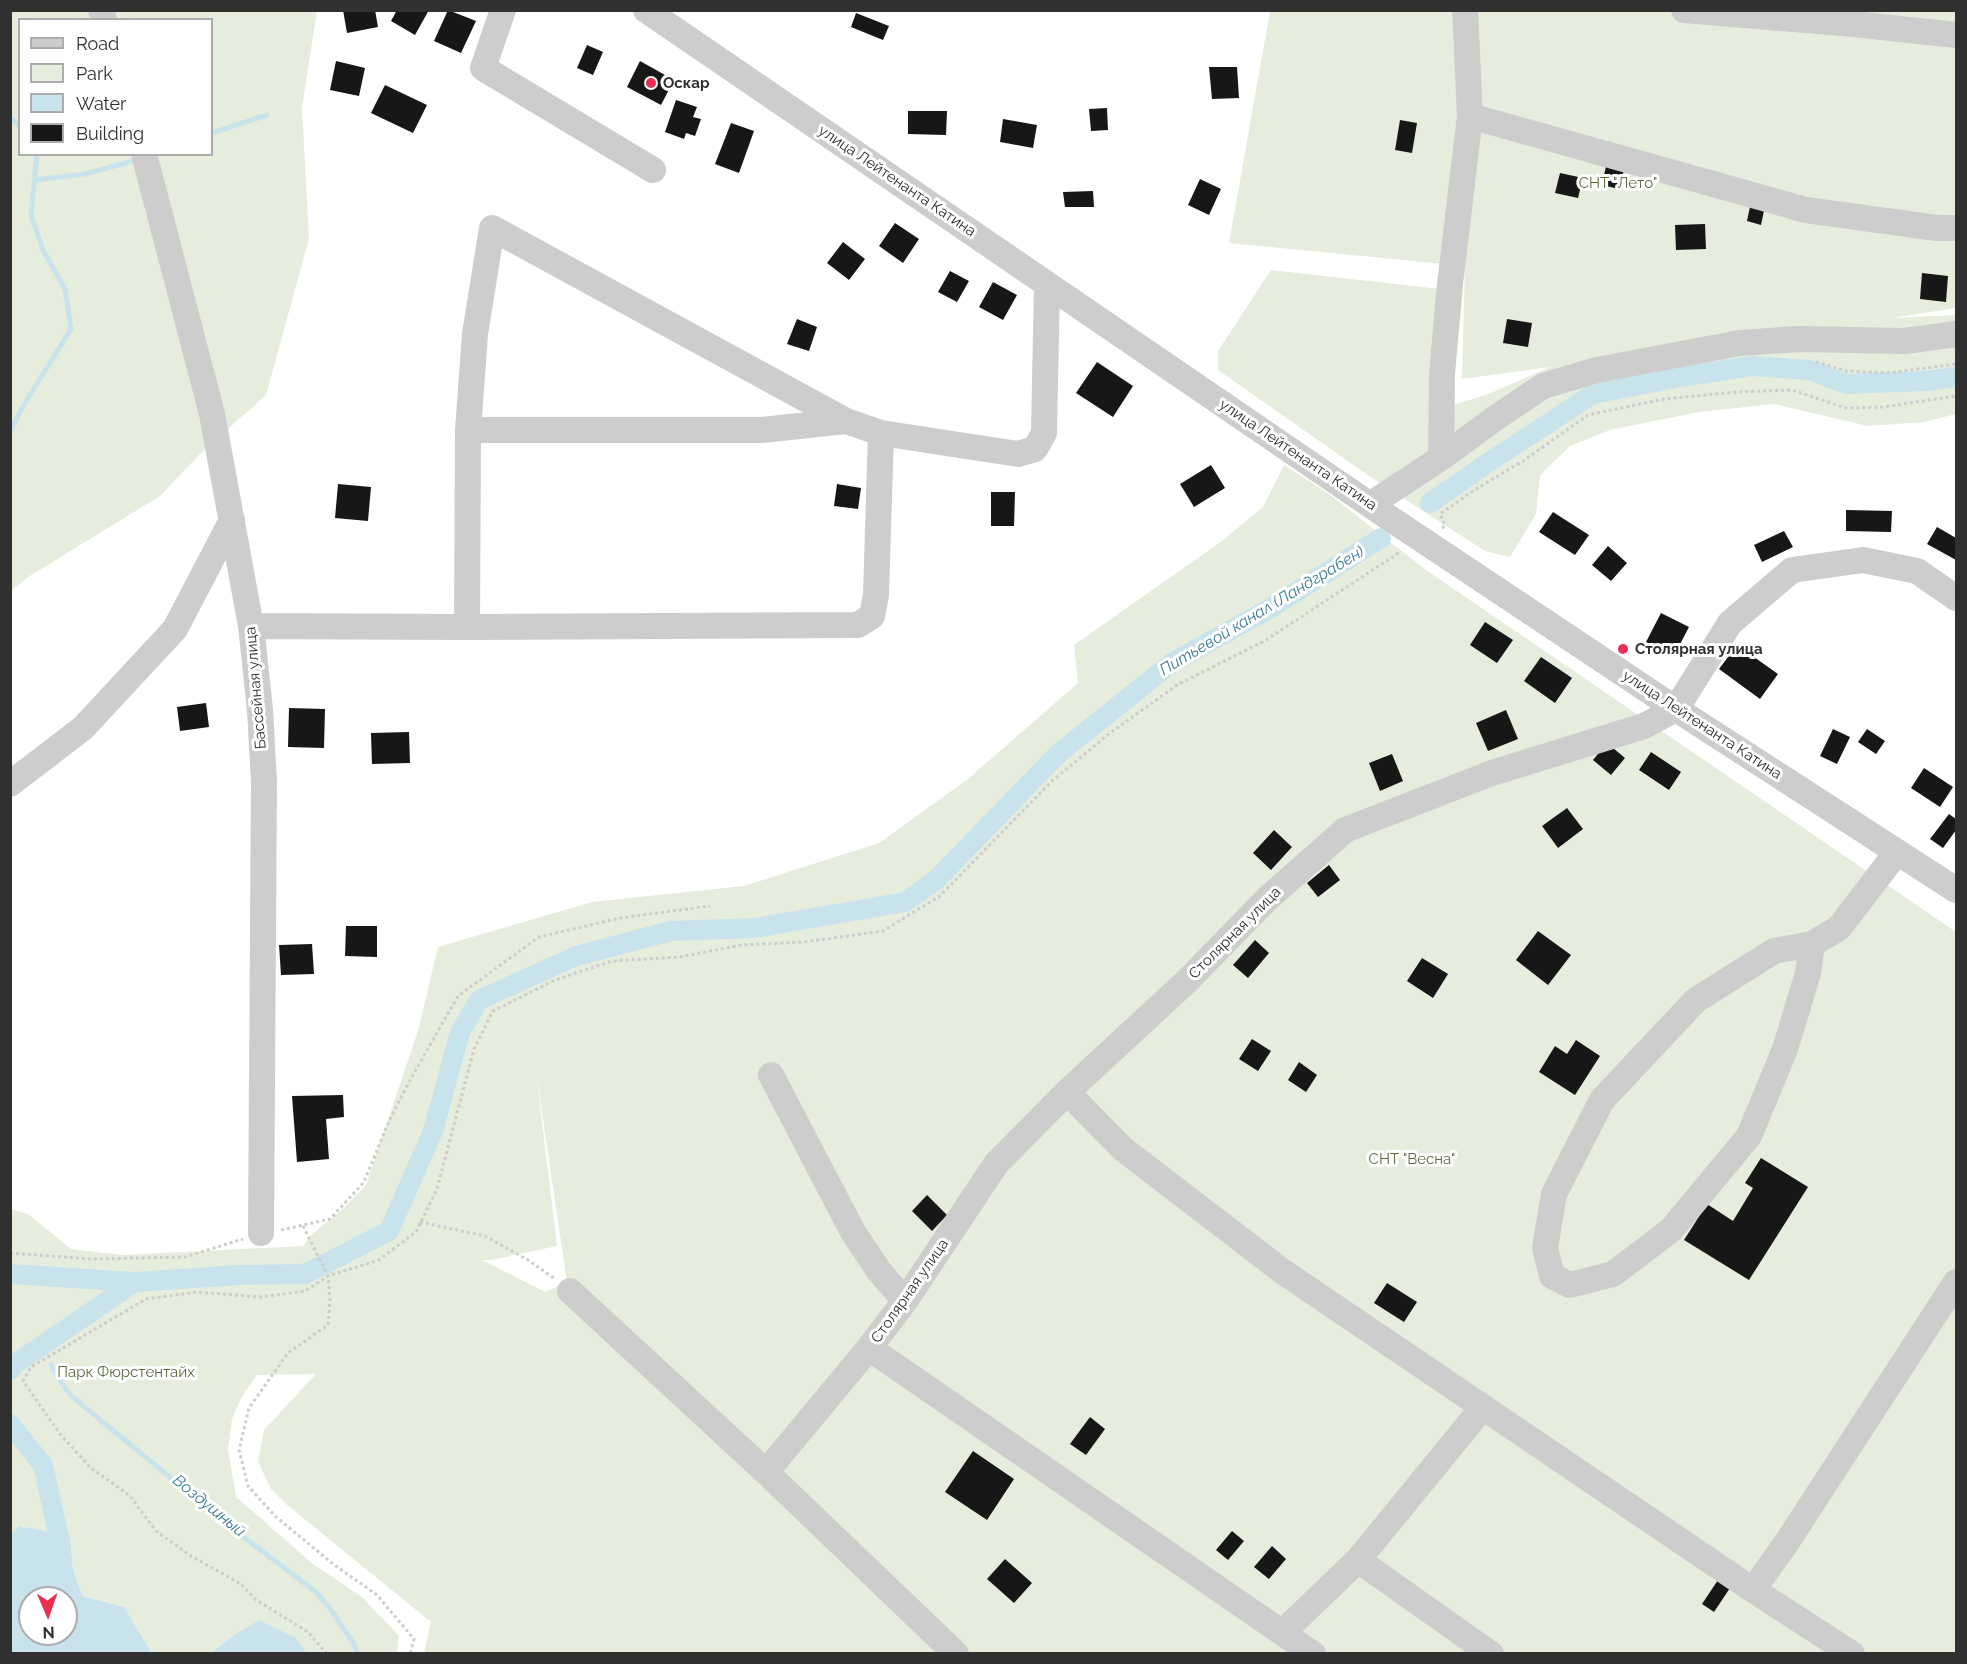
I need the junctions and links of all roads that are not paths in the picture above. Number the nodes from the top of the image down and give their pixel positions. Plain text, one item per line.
1 (502, 10) edge
2 (646, 10) edge
3 (1465, 10) edge
4 (1684, 10) edge
5 (1956, 35) edge
6 (1470, 117) junction
7 (145, 156) edge
8 (653, 170) dead end
9 (1956, 228) edge
10 (1047, 284) junction
11 (1956, 334) edge
12 (846, 422) junction
13 (468, 430) junction
14 (880, 434) junction
15 (1441, 458) junction
16 (1371, 504) junction
17 (232, 520) junction
18 (1956, 598) edge
19 (251, 626) junction
20 (466, 627) junction
21 (1676, 709) junction
22 (10, 784) edge
23 (1897, 852) junction
24 (1956, 890) edge
25 (1812, 944) junction
26 (771, 1075) dead end
27 (1067, 1092) junction
28 (261, 1233) road end
29 (1956, 1282) edge
30 (570, 1291) road end
31 (905, 1301) junction
32 (869, 1348) junction
33 (1483, 1407) junction
34 (766, 1472) junction
35 (1358, 1560) junction
36 (1753, 1590) junction
37 (1283, 1632) junction
38 (956, 1653) edge
39 (1313, 1653) edge
40 (1491, 1653) edge
41 (1852, 1653) edge

1 - 8 street
2 - 10 street, улица Лейтенанта Катина
3 - 6 street
4 - 5 street
6 - 9 street
6 - 15 street
7 - 17 street, Бассейная улица
10 - 14 street
10 - 16 street, улица Лейтенанта Катина
11 - 15 street
12 - 13 street
12 - 13 street
12 - 14 street
13 - 20 street
14 - 20 street
15 - 16 street
16 - 21 street, улица Лейтенанта Катина
17 - 19 street, Бассейная улица
17 - 22 street
18 - 21 street, Столярная улица
19 - 20 street
19 - 28 street, Бассейная улица
21 - 23 street, улица Лейтенанта Катина
21 - 27 street, Столярная улица
23 - 24 street, улица Лейтенанта Катина
23 - 25 street
25 - 25 street
26 - 31 street
27 - 31 street, Столярная улица
27 - 33 street
29 - 36 street
30 - 34 street
31 - 32 street, Столярная улица
32 - 34 street, Столярная улица
32 - 37 street
33 - 35 street
33 - 36 street
34 - 38 street
35 - 37 street
35 - 40 street
36 - 41 street
37 - 39 street

